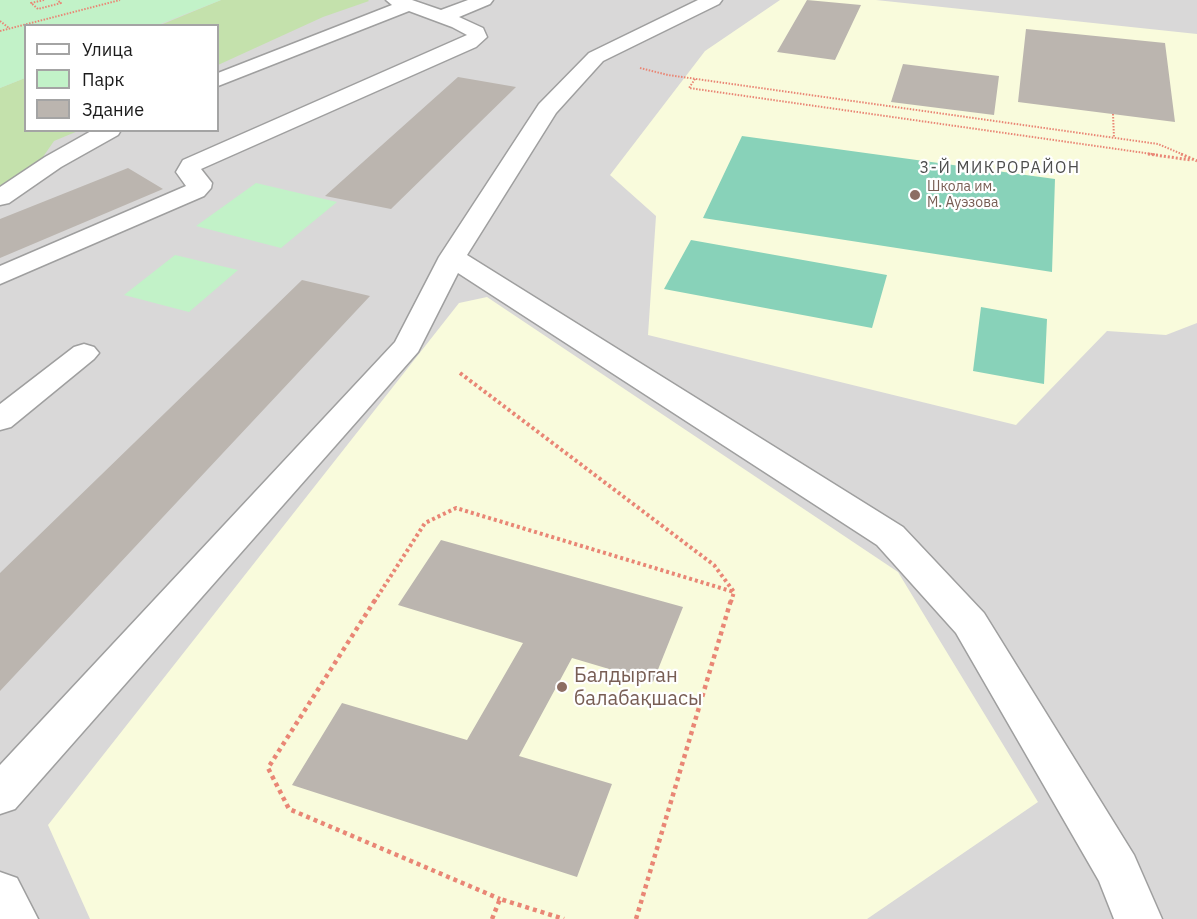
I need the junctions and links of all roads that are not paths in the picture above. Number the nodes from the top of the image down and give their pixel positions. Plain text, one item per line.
1 (484, 0) edge
2 (713, 0) edge
3 (401, 2) edge
4 (441, 16) junction
5 (219, 80) edge
6 (106, 132) edge
7 (0, 198) edge
8 (452, 257) junction
9 (0, 276) edge
10 (84, 353) dead end
11 (0, 420) edge
12 (0, 795) edge
13 (0, 894) edge
14 (14, 919) edge
15 (1138, 919) edge

1 - 4 lane
2 - 8 lane
3 - 4 lane
3 - 5 lane
4 - 9 lane
6 - 7 lane
8 - 12 lane
8 - 15 lane
10 - 11 lane
13 - 14 lane

